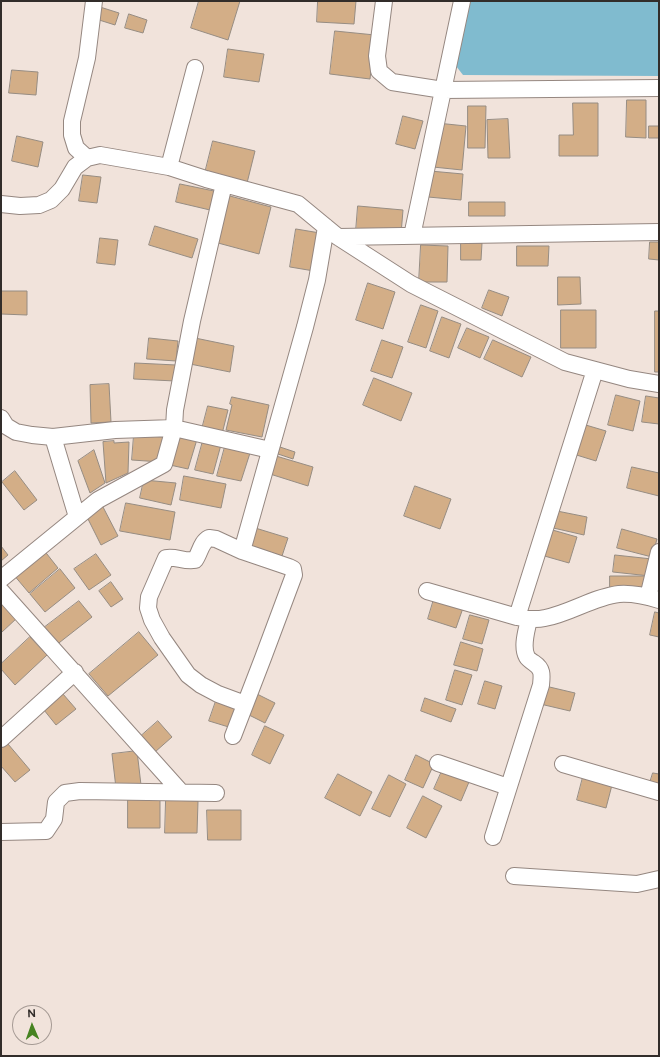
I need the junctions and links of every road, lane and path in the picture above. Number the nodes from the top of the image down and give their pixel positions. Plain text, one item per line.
1 (94, 1) edge
2 (384, 1) edge
3 (462, 1) edge
4 (195, 68) dead end
5 (659, 88) edge
6 (443, 90) junction
7 (87, 158) junction
8 (169, 167) junction
9 (224, 184) junction
10 (1, 204) edge
11 (332, 232) junction
12 (659, 232) edge
13 (412, 236) junction
14 (595, 370) junction
15 (659, 384) edge
16 (1, 418) edge
17 (174, 428) junction
18 (54, 436) junction
19 (270, 450) junction
20 (77, 517) junction
21 (242, 551) junction
22 (659, 552) edge
23 (1, 579) edge
24 (1, 591) edge
25 (427, 591) dead end
26 (653, 598) edge
27 (523, 618) junction
28 (75, 672) junction
29 (245, 704) junction
30 (233, 736) dead end
31 (1, 740) edge
32 (438, 762) dead end
33 (563, 764) dead end
34 (508, 787) junction
35 (181, 792) junction
36 (659, 792) edge
37 (216, 793) dead end
38 (1, 832) edge
39 (493, 836) dead end
40 (514, 876) dead end
41 (659, 879) edge

1 - 7 street
2 - 6 street
3 - 6 street
4 - 8 street
5 - 6 street
6 - 13 street
7 - 8 street
7 - 10 street
8 - 9 street
9 - 11 street
9 - 17 street
11 - 13 street
11 - 14 street
11 - 19 street
12 - 13 street
14 - 15 street
14 - 27 street
16 - 18 street
17 - 18 street
17 - 19 street
17 - 20 street
18 - 20 street
19 - 21 street
20 - 23 street
21 - 29 street
21 - 29 street
22 - 26 street
24 - 28 street
25 - 27 street
26 - 27 street
27 - 34 street
28 - 31 street
28 - 35 street
29 - 30 street
32 - 34 street
33 - 36 street
34 - 39 street
35 - 37 street
35 - 38 street
40 - 41 street

